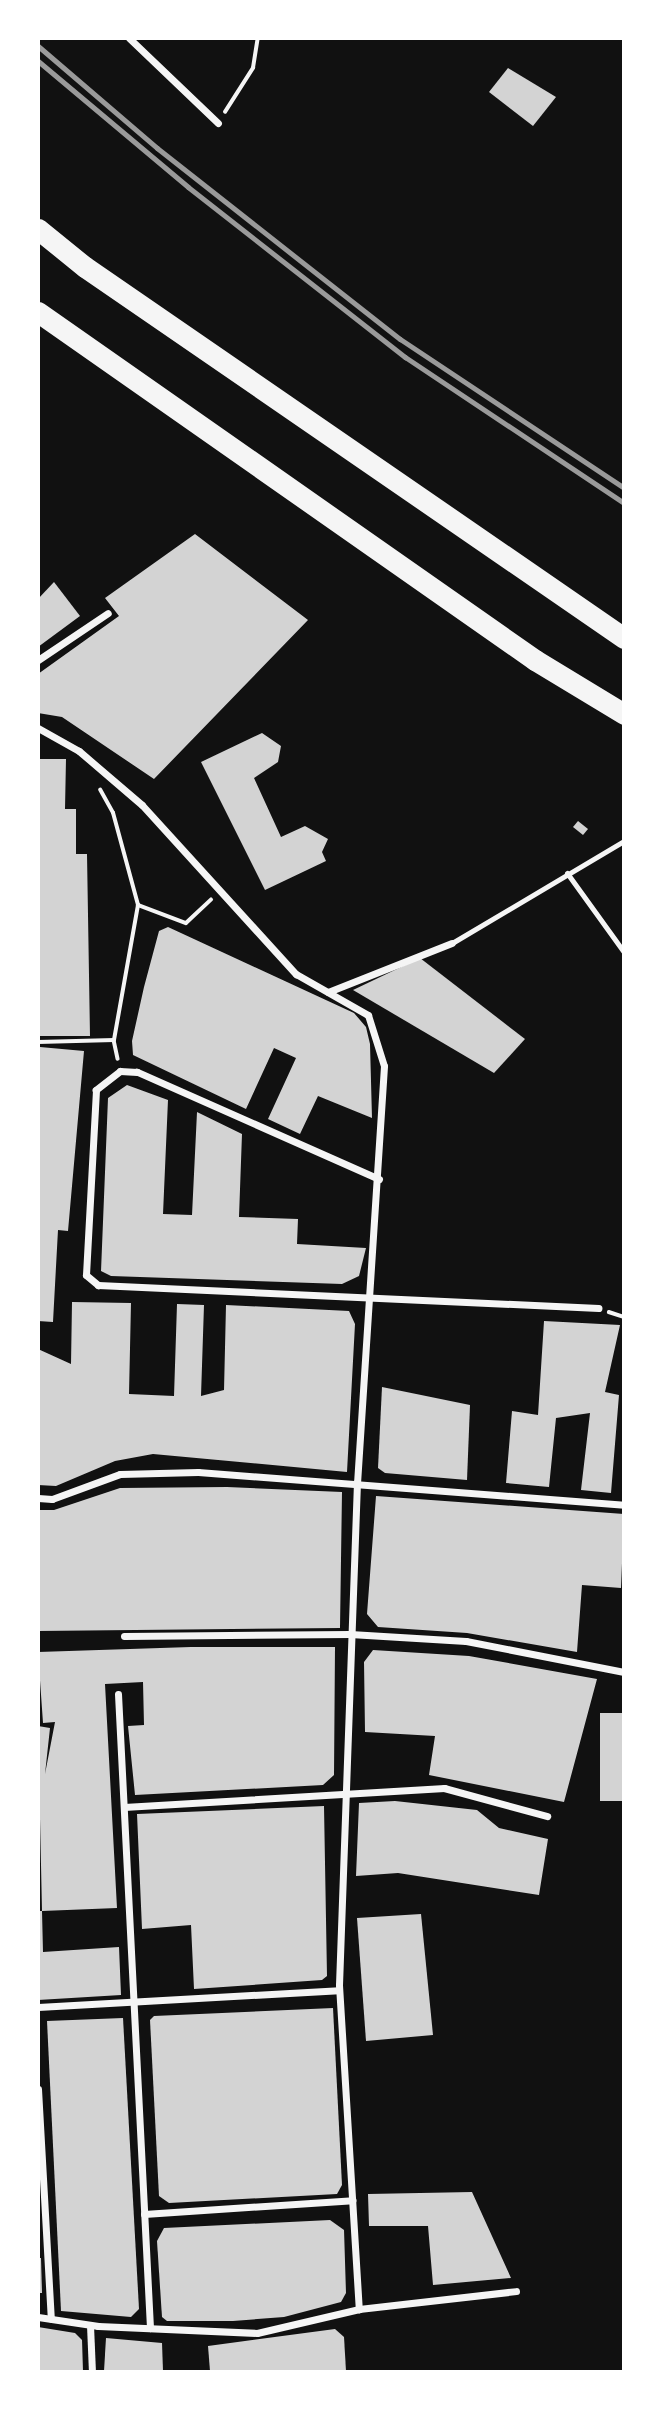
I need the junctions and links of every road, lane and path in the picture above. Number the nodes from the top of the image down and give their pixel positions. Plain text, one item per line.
1 (129, 38) edge
2 (258, 38) edge
3 (218, 123) joint
4 (38, 229) edge
5 (38, 312) edge
6 (108, 613) dead end
7 (624, 638) edge
8 (38, 660) edge
9 (624, 714) edge
10 (38, 728) edge
11 (96, 782) dead end
12 (624, 841) edge
13 (567, 873) junction
14 (219, 892) junction
15 (138, 905) junction
16 (452, 943) joint
17 (624, 952) edge
18 (328, 992) junction
19 (38, 1042) edge
20 (379, 1179) junction
21 (372, 1297) junction
22 (598, 1308) dead end
23 (357, 1482) junction
24 (38, 1498) edge
25 (624, 1504) edge
26 (349, 1634) junction
27 (124, 1636) dead end
28 (624, 1672) edge
29 (118, 1694) dead end
30 (347, 1791) junction
31 (124, 1807) junction
32 (547, 1816) dead end
33 (339, 1990) junction
34 (133, 2000) junction
35 (38, 2007) edge
36 (38, 2089) edge
37 (353, 2200) junction
38 (144, 2214) junction
39 (516, 2291) dead end
40 (359, 2309) junction
41 (38, 2317) edge
42 (51, 2319) junction
43 (90, 2325) junction
44 (150, 2328) junction
45 (92, 2371) edge

1 - 3 street
2 - 3 path
4 - 7 highway
5 - 9 highway
6 - 8 street
10 - 14 street
11 - 15 path
12 - 13 lane
13 - 16 lane
13 - 17 lane
14 - 15 path
14 - 18 street
15 - 19 path
16 - 18 street
18 - 20 street
20 - 21 street
20 - 21 street
21 - 22 street
21 - 23 street
23 - 24 street
23 - 25 street
23 - 26 street
26 - 27 street
26 - 28 street
26 - 30 street
29 - 31 street
30 - 31 street
30 - 32 street
30 - 33 street
31 - 34 street
33 - 34 street
33 - 37 street
34 - 35 street
34 - 38 street
36 - 42 street
37 - 38 street
37 - 40 street
38 - 44 street
39 - 40 street
40 - 44 street
41 - 42 street
42 - 43 street
43 - 44 street
43 - 45 street

